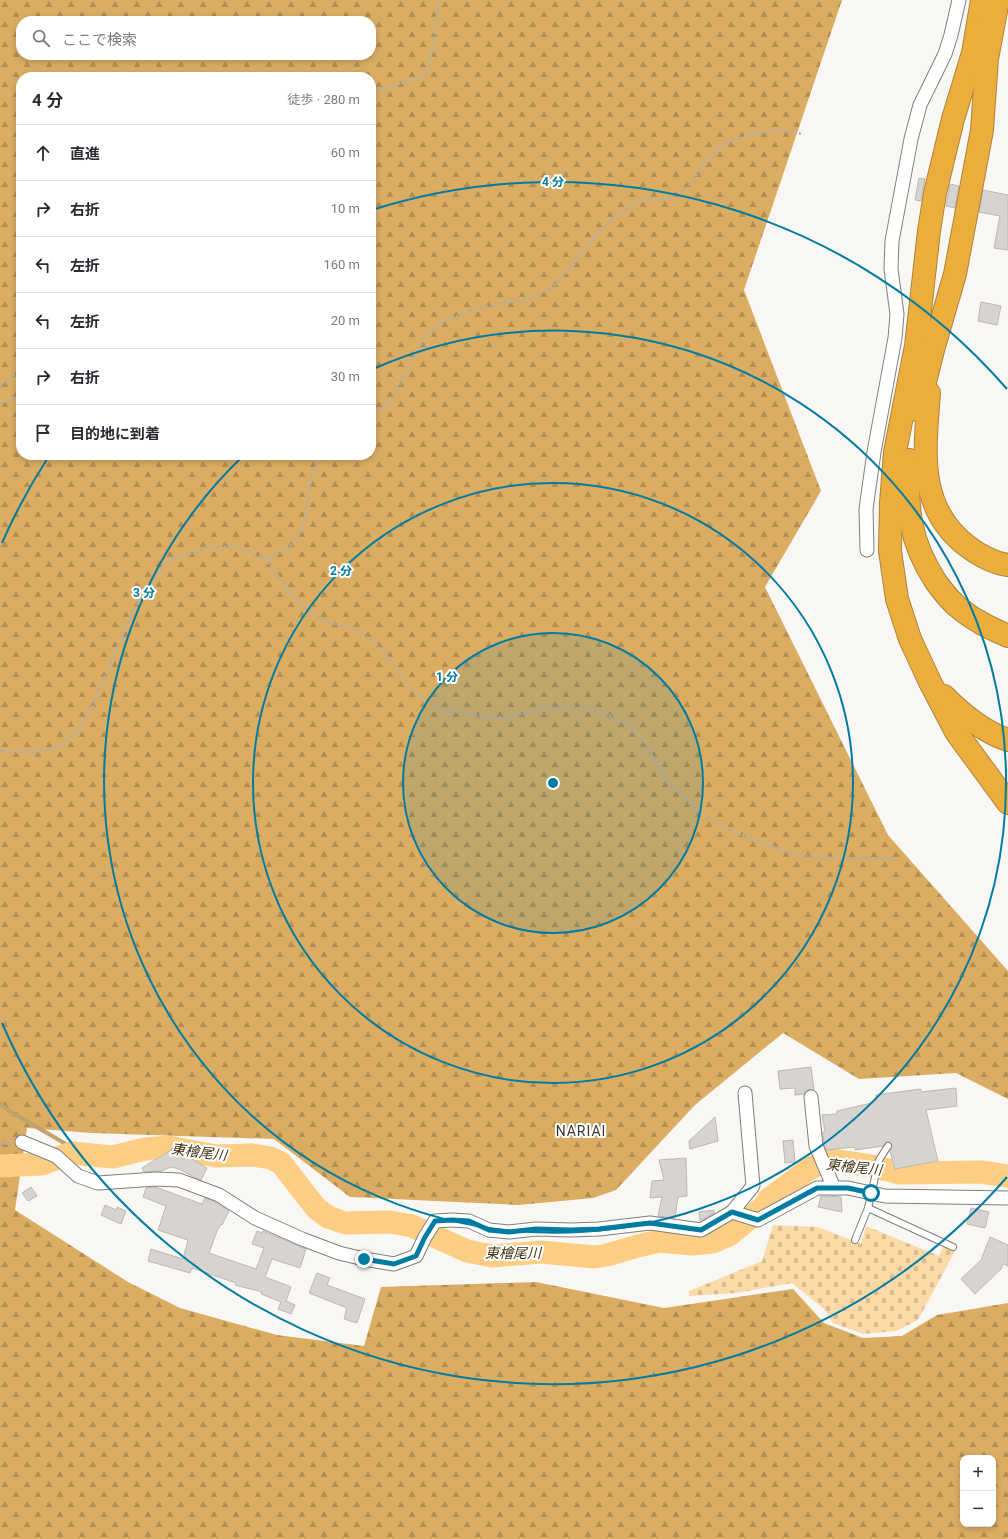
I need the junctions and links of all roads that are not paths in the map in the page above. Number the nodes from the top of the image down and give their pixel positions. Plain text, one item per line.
1 (959, 0) edge
2 (982, 0) edge
3 (998, 0) edge
4 (933, 350) junction
5 (867, 550) dead end
6 (1008, 565) edge
7 (1008, 636) edge
8 (930, 682) junction
9 (1008, 740) edge
10 (1008, 803) edge
11 (745, 1093) dead end
12 (810, 1098) dead end
13 (22, 1142) dead end
14 (888, 1146) dead end
15 (834, 1188) junction
16 (871, 1193) junction
17 (1008, 1198) edge
18 (868, 1208) junction
19 (732, 1212) junction
20 (855, 1240) dead end
21 (953, 1247) dead end

1 - 5 street
2 - 8 highway
3 - 4 highway
4 - 6 highway
4 - 7 highway
8 - 9 highway
8 - 10 highway
11 - 19 street
12 - 15 street
13 - 19 street
14 - 16 lane
15 - 16 street
15 - 19 street
16 - 17 street
16 - 18 lane
18 - 20 lane
18 - 21 lane

